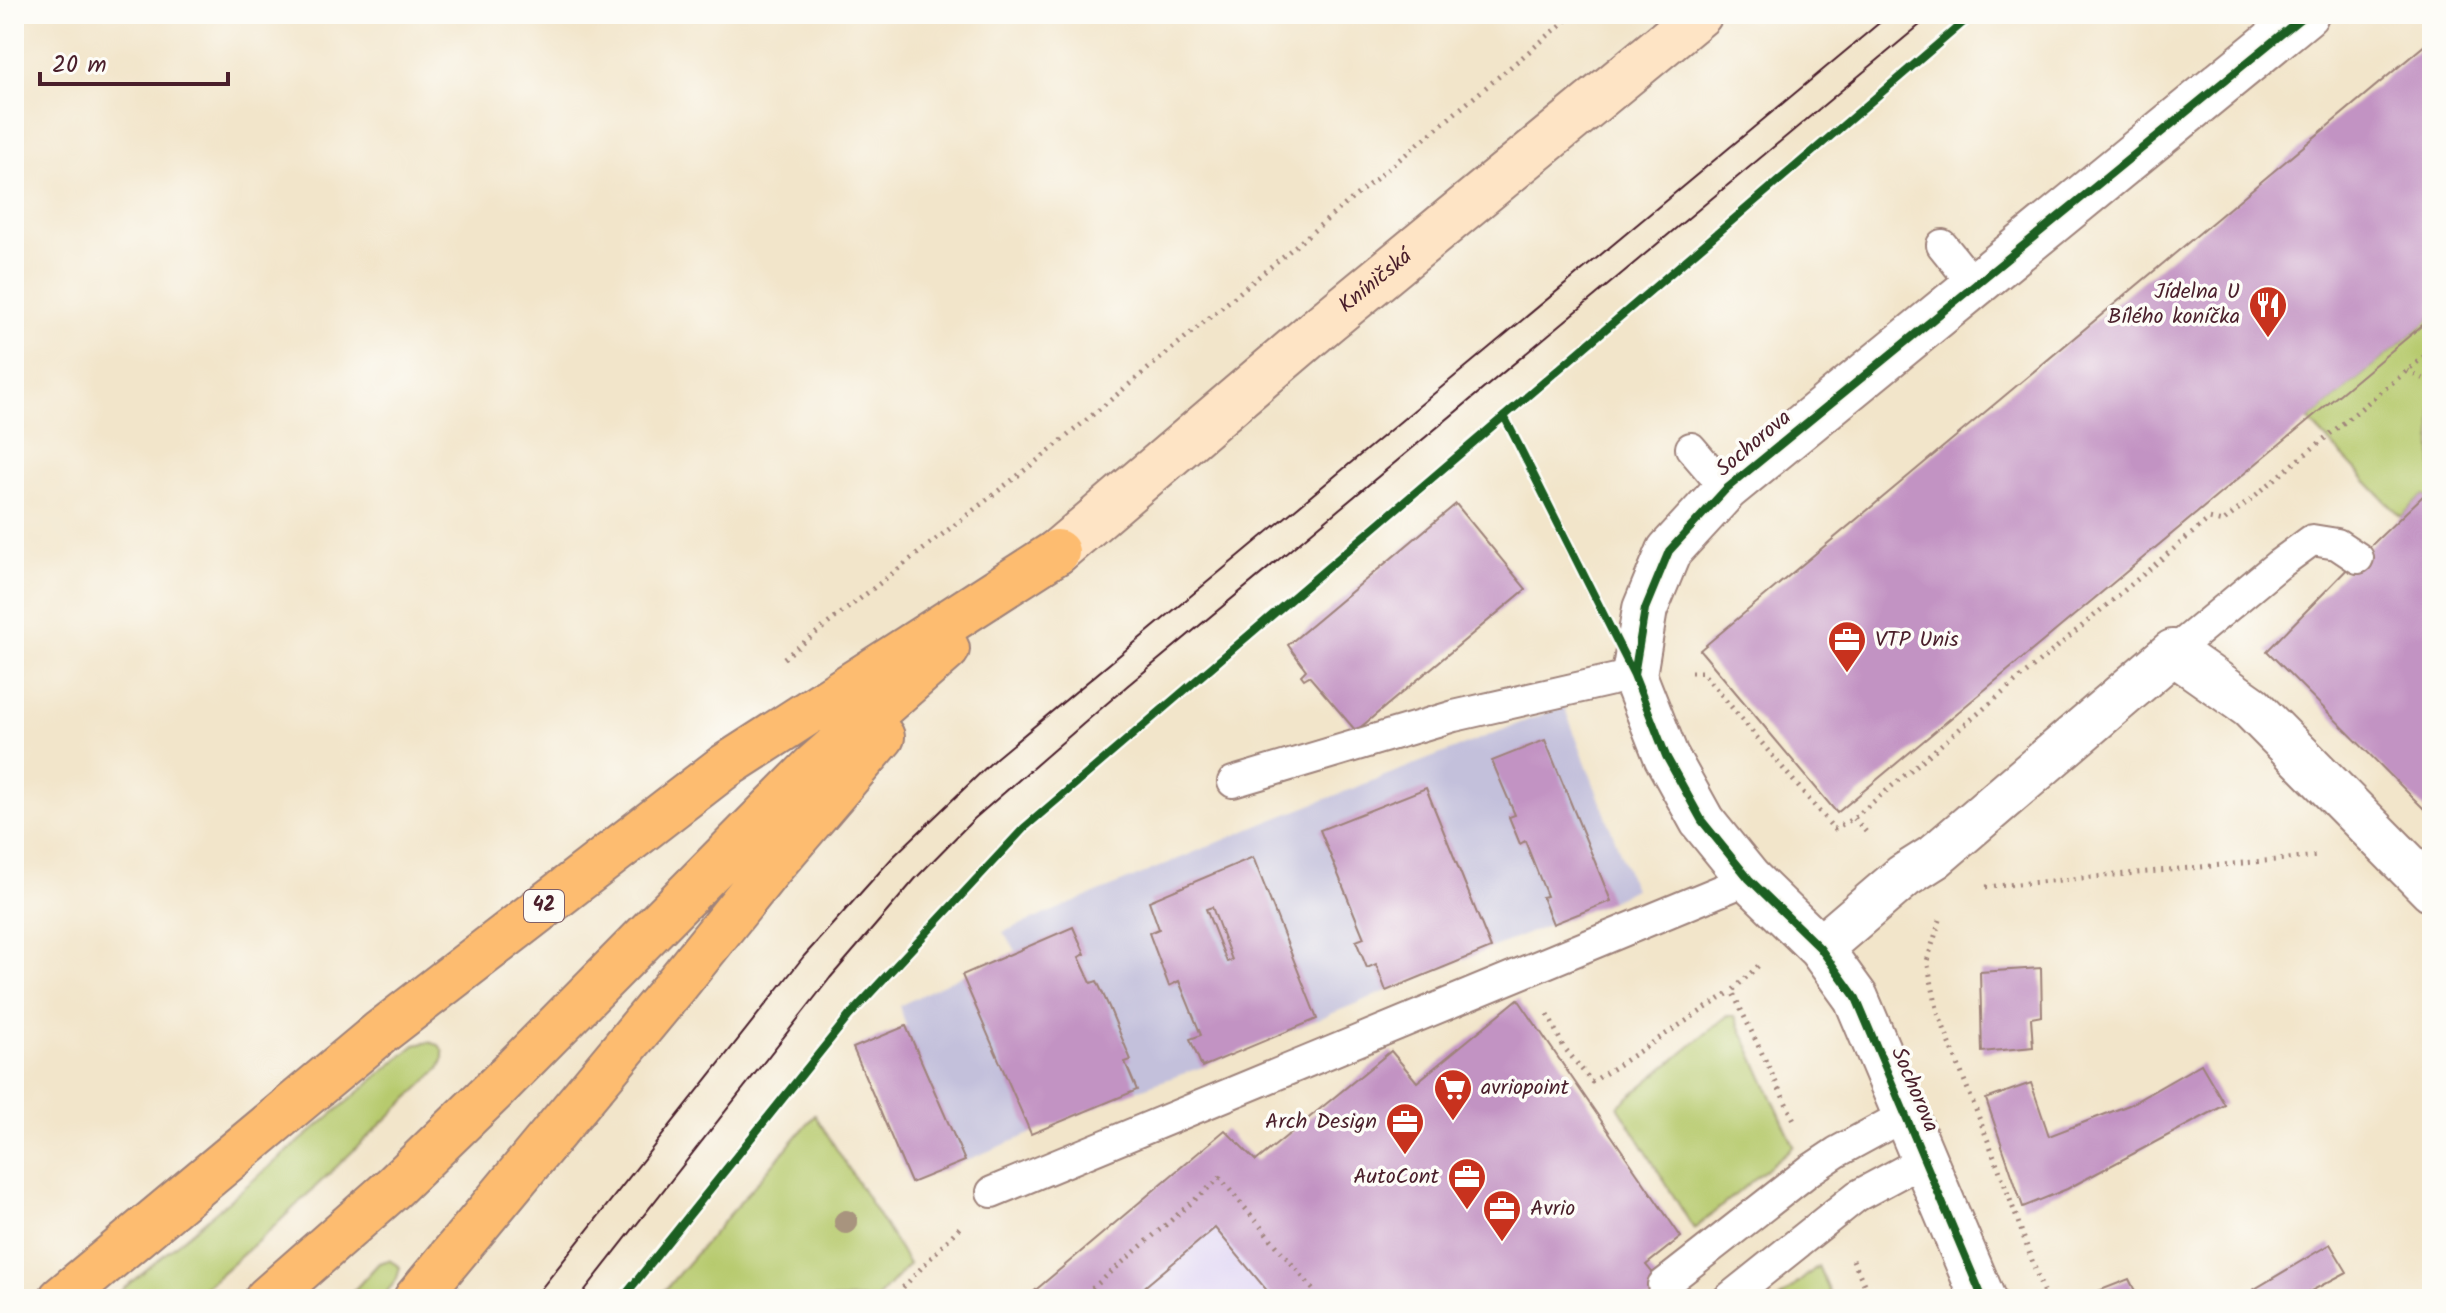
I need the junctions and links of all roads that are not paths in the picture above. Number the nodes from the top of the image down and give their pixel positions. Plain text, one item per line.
1 (1700, 14) edge
2 (2306, 14) edge
3 (1942, 245) dead end
4 (1975, 286) junction
5 (1691, 448) dead end
6 (1726, 489) junction
7 (1057, 552) junction
8 (2358, 558) dead end
9 (2173, 652) junction
10 (1634, 675) junction
11 (1233, 782) dead end
12 (1749, 879) junction
13 (2432, 890) edge
14 (1809, 938) junction
15 (1905, 1115) junction
16 (1924, 1160) junction
17 (992, 1192) road end
18 (1663, 1285) dead end
19 (61, 1299) edge
20 (267, 1299) edge
21 (416, 1299) edge
22 (1728, 1299) edge
23 (1983, 1299) edge

1 - 7 main road, Kníničská
2 - 4 street, Sochorova
3 - 4 lane
4 - 6 street, Sochorova
5 - 6 lane
6 - 10 street, Sochorova
7 - 19 highway, 42
7 - 20 highway
7 - 21 highway
8 - 9 lane
9 - 13 street
9 - 14 street
10 - 11 lane
10 - 12 street, Sochorova
12 - 14 street, Sochorova
12 - 17 lane
14 - 15 street, Sochorova
15 - 16 street, Sochorova
15 - 18 lane
16 - 22 lane
16 - 23 street, Sochorova

